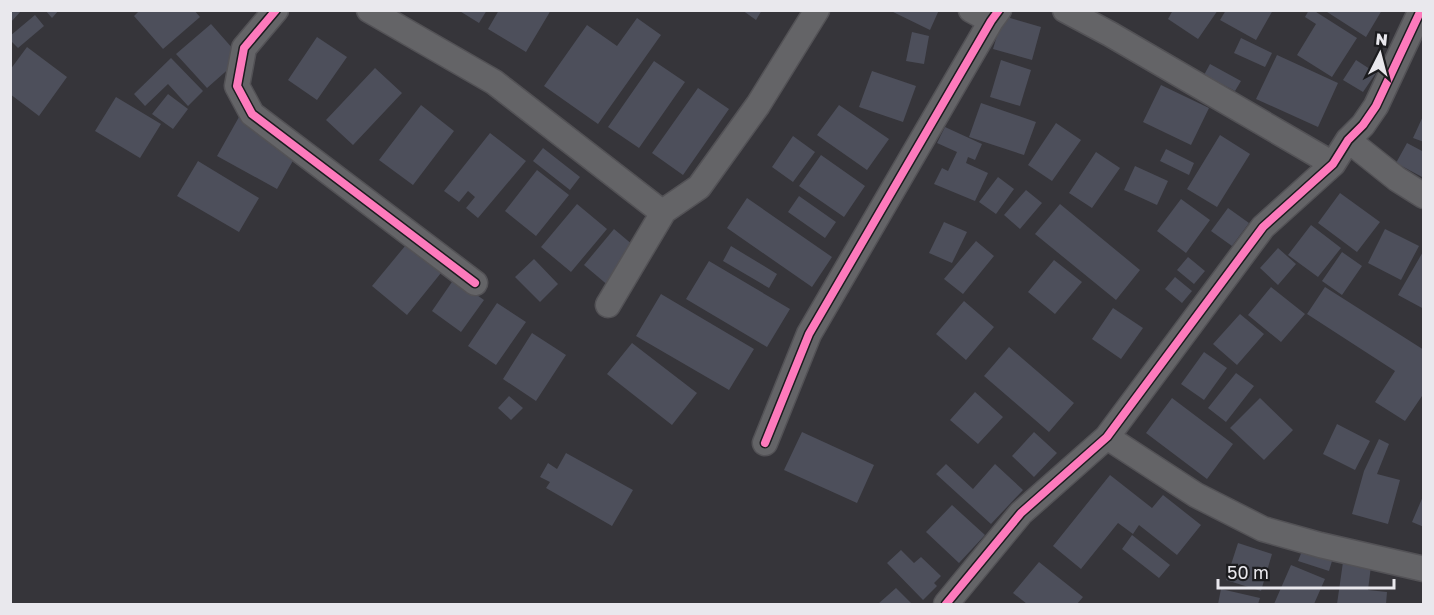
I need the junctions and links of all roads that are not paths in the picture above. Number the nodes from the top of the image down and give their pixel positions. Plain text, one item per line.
1 (276, 10) edge
2 (369, 10) edge
3 (817, 10) edge
4 (1065, 10) edge
5 (1422, 10) edge
6 (987, 14) edge
7 (1348, 140) junction
8 (1333, 164) junction
9 (1424, 196) edge
10 (663, 213) junction
11 (475, 284) dead end
12 (608, 305) dead end
13 (1107, 437) junction
14 (765, 443) dead end
15 (1424, 568) edge
16 (946, 604) edge

1 - 11 street
2 - 10 street
3 - 10 street
4 - 8 street
5 - 7 street
6 - 14 street
7 - 8 street
7 - 9 street
8 - 13 street
10 - 12 street
13 - 15 street
13 - 16 street

